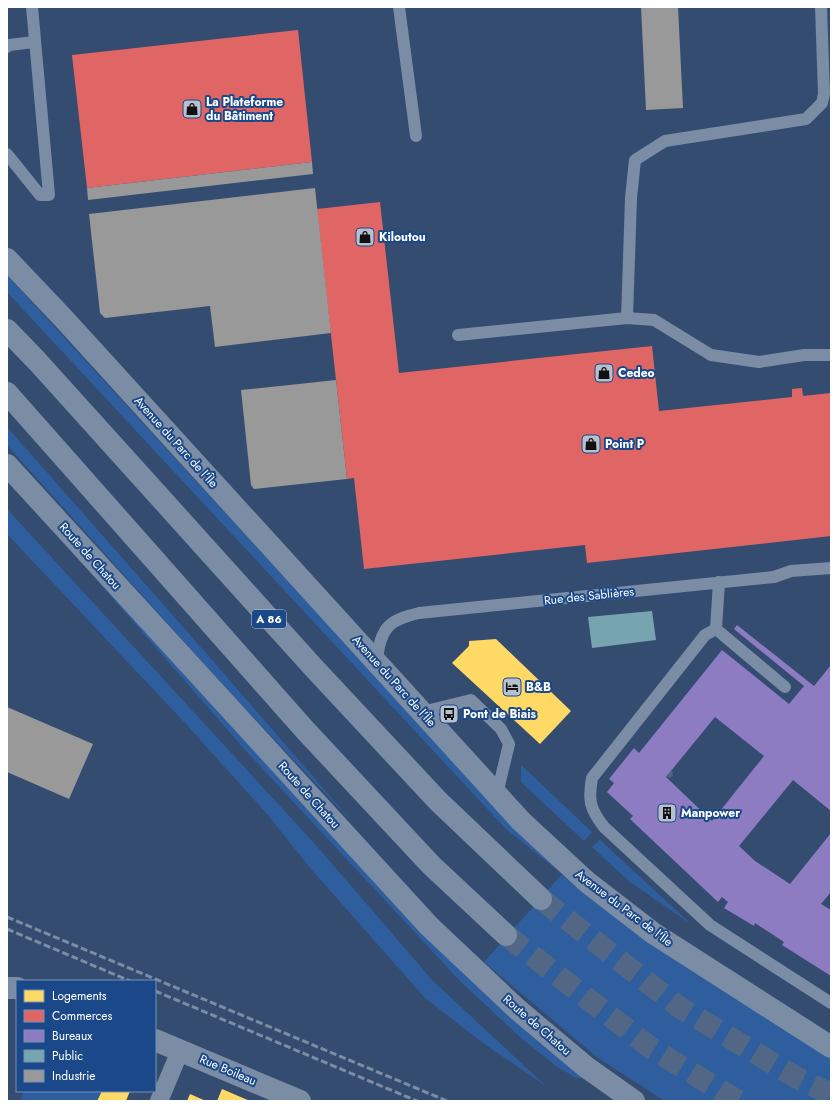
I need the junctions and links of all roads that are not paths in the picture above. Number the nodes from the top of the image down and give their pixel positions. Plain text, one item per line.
1 (32, 7) edge
2 (399, 7) edge
3 (821, 7) edge
4 (34, 42) junction
5 (7, 47) edge
6 (416, 136) dead end
7 (7, 154) edge
8 (7, 259) edge
9 (627, 318) junction
10 (7, 330) edge
11 (458, 335) dead end
12 (831, 355) edge
13 (7, 393) edge
14 (7, 465) edge
15 (831, 568) edge
16 (719, 582) junction
17 (716, 629) junction
18 (376, 662) junction
19 (785, 687) dead end
20 (422, 712) junction
21 (497, 794) junction
22 (541, 899) tunnel mouth
23 (506, 935) tunnel mouth
24 (831, 1004) edge
25 (156, 1040) edge
26 (831, 1047) edge
27 (180, 1051) junction
28 (160, 1101) edge
29 (300, 1101) edge
30 (634, 1101) edge

1 - 4 lane
2 - 6 lane
3 - 9 lane
4 - 5 lane
4 - 7 lane
8 - 18 street, Avenue du Parc de l'Île
9 - 11 lane
9 - 12 lane
10 - 22 highway, A 86
13 - 23 highway
14 - 30 street, Route de Chatou
15 - 16 lane, Rue des Sablières
16 - 17 lane
16 - 18 lane, Rue des Sablières
17 - 19 lane
17 - 24 lane
18 - 20 street, Avenue du Parc de l'Île
20 - 21 street, Avenue du Parc de l'Île
20 - 21 lane
21 - 26 street, Avenue du Parc de l'Île
25 - 27 street, Rue Boileau
27 - 28 street
27 - 29 street, Rue Boileau

